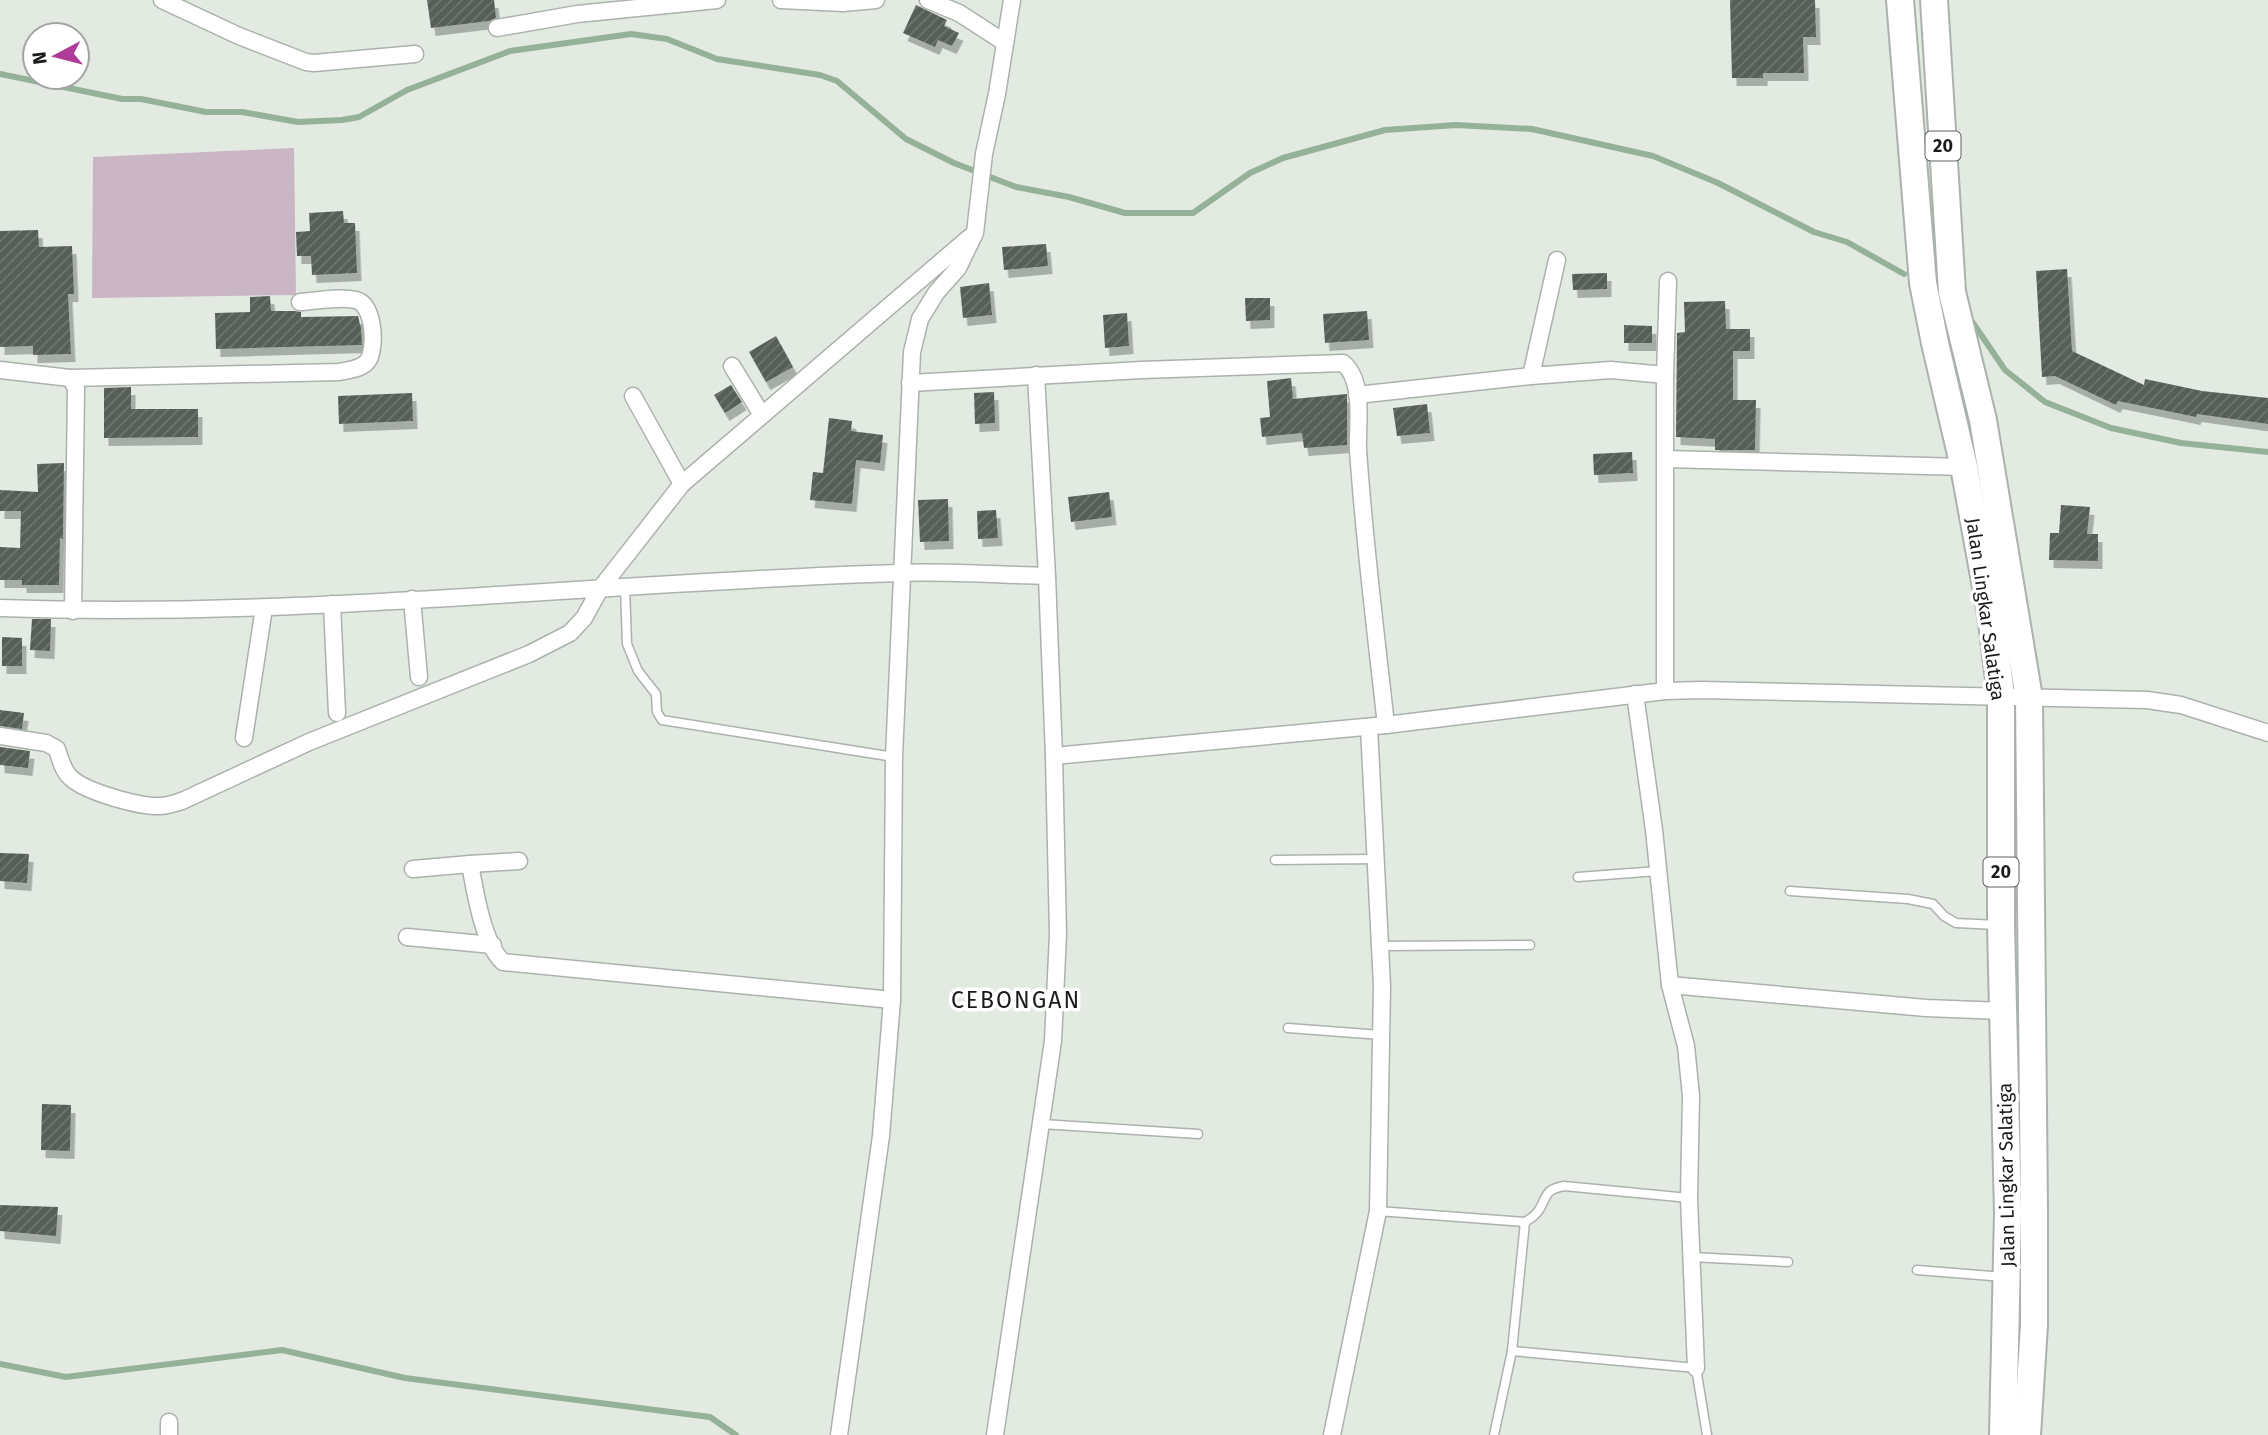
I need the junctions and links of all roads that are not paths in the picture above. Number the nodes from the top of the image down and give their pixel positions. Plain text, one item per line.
1 (162, 0) edge
2 (717, 0) edge
3 (781, 0) edge
4 (876, 0) edge
5 (928, 0) edge
6 (1012, 0) edge
7 (1900, 0) edge
8 (1934, 0) edge
9 (497, 28) dead end
10 (1004, 42) junction
11 (415, 54) dead end
12 (975, 233) junction
13 (1557, 260) dead end
14 (1668, 281) dead end
15 (300, 302) dead end
16 (732, 366) dead end
17 (0, 370) edge
18 (1665, 375) junction
19 (1035, 376) junction
20 (1531, 376) junction
21 (70, 378) junction
22 (910, 383) junction
23 (633, 396) dead end
24 (1357, 396) junction
25 (762, 415) junction
26 (1666, 459) junction
27 (1964, 467) junction
28 (682, 484) junction
29 (901, 573) junction
30 (1047, 576) junction
31 (625, 587) junction
32 (600, 589) junction
33 (412, 599) junction
34 (332, 604) junction
35 (0, 608) edge
36 (264, 608) junction
37 (73, 611) junction
38 (419, 677) dead end
39 (1665, 691) junction
40 (1635, 694) junction
41 (2001, 696) junction
42 (2029, 698) junction
43 (337, 713) dead end
44 (1386, 725) junction
45 (1369, 727) junction
46 (2268, 733) edge
47 (0, 736) edge
48 (244, 738) dead end
49 (1054, 756) junction
50 (894, 757) junction
51 (1375, 859) junction
52 (1275, 860) dead end
53 (519, 861) dead end
54 (470, 864) junction
55 (413, 869) dead end
56 (1658, 871) junction
57 (1578, 877) dead end
58 (1790, 891) dead end
59 (2001, 926) junction
60 (407, 937) dead end
61 (493, 945) junction
62 (1530, 945) dead end
63 (1380, 946) junction
64 (1670, 985) junction
65 (892, 1000) junction
66 (2003, 1011) junction
67 (1288, 1028) dead end
68 (1381, 1035) junction
69 (1042, 1124) junction
70 (1198, 1134) dead end
71 (1689, 1198) junction
72 (1378, 1211) junction
73 (1525, 1222) junction
74 (1691, 1257) junction
75 (1788, 1262) dead end
76 (1917, 1269) dead end
77 (2007, 1278) junction
78 (1511, 1351) junction
79 (1696, 1368) junction
80 (839, 1435) edge
81 (995, 1435) edge
82 (1332, 1435) edge
83 (1494, 1435) edge
84 (1707, 1435) edge
85 (2003, 1435) edge
86 (2027, 1435) edge

1 - 11 street
2 - 9 street
3 - 4 street
5 - 10 street
6 - 10 street
7 - 27 highway, Jalan Lingkar Salatiga / 20
8 - 42 highway, Jalan Lingkar Salatiga / 20
10 - 12 street
12 - 22 street
12 - 25 street
13 - 20 street
14 - 18 street
15 - 21 street
16 - 25 street
17 - 21 street
18 - 20 street
18 - 26 street
19 - 22 street
19 - 24 street
19 - 30 street
20 - 24 street
21 - 37 street
22 - 29 street
23 - 28 street
24 - 44 street
25 - 28 street
26 - 27 street
26 - 39 street
27 - 41 highway, Jalan Lingkar Salatiga / 20
28 - 32 street
29 - 30 street
29 - 31 street
29 - 50 street
30 - 49 street
31 - 32 street
31 - 50 lane
32 - 33 street
32 - 47 street
33 - 34 street
33 - 38 street
34 - 36 street
34 - 43 street
35 - 37 street
36 - 37 street
36 - 48 street
39 - 40 street
39 - 41 street
40 - 44 street
40 - 56 street
41 - 42 street
41 - 59 highway, Jalan Lingkar Salatiga / 20
42 - 46 street
42 - 86 highway, Jalan Lingkar Salatiga / 20
44 - 45 street
45 - 49 street
45 - 51 street
49 - 69 street
50 - 65 street
51 - 52 lane
51 - 63 street
53 - 54 street
54 - 55 street
54 - 61 street
56 - 57 lane
56 - 64 street
58 - 59 lane
59 - 66 highway, Jalan Lingkar Salatiga / 20
60 - 61 street
61 - 65 street
62 - 63 lane
63 - 68 street
64 - 66 street
64 - 71 street
65 - 80 street
66 - 77 highway, Jalan Lingkar Salatiga / 20
67 - 68 lane
68 - 72 street
69 - 70 lane
69 - 81 street
71 - 73 lane
71 - 74 street
72 - 73 lane
72 - 82 street
73 - 78 lane
74 - 75 lane
74 - 79 street
76 - 77 lane
77 - 85 highway, Jalan Lingkar Salatiga / 20
78 - 79 lane
78 - 83 lane
79 - 84 lane

